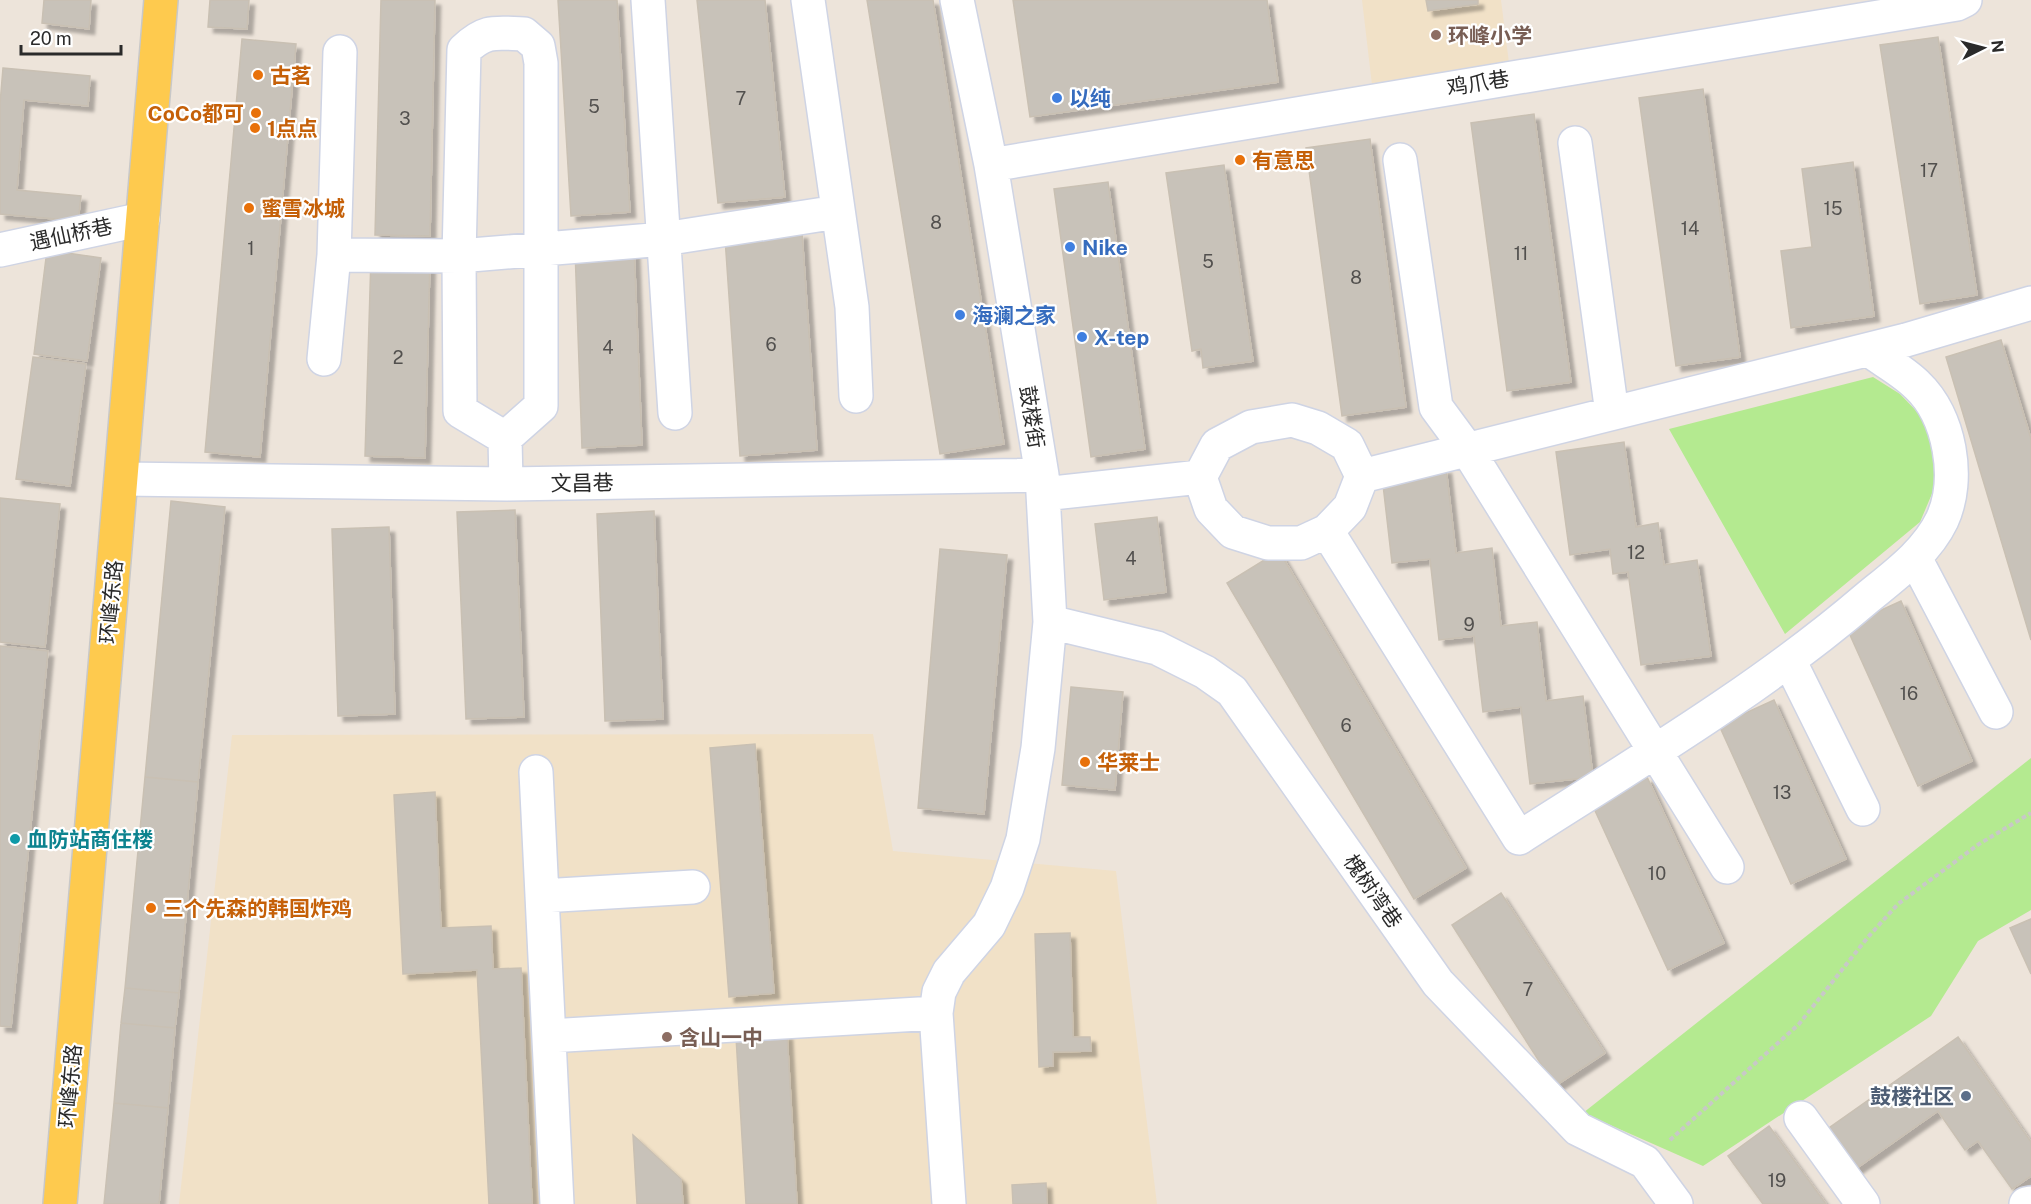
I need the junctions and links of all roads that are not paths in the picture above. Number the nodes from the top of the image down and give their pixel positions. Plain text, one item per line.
1 (160, 0) edge
2 (648, 0) edge
3 (808, 0) edge
4 (957, 0) edge
5 (1965, 0) edge
6 (340, 52) dead end
7 (1575, 143) dead end
8 (1400, 160) dead end
9 (991, 165) junction
10 (837, 212) junction
11 (142, 219) junction
12 (664, 238) junction
13 (542, 249) junction
14 (0, 250) edge
15 (334, 255) junction
16 (459, 256) junction
17 (2031, 303) edge
18 (1869, 350) junction
19 (324, 359) dead end
20 (856, 396) dead end
21 (675, 413) dead end
22 (1612, 413) junction
23 (506, 438) junction
24 (1467, 449) junction
25 (1362, 476) junction
26 (1200, 477) junction
27 (122, 479) junction
28 (506, 484) junction
29 (1043, 484) junction
30 (1327, 531) junction
31 (1915, 558) junction
32 (1050, 622) junction
33 (1789, 660) junction
34 (1996, 712) dead end
35 (1655, 751) junction
36 (536, 772) dead end
37 (1863, 809) dead end
38 (1727, 867) dead end
39 (693, 887) dead end
40 (542, 896) junction
41 (936, 1013) junction
42 (549, 1035) junction
43 (1801, 1118) dead end
44 (2031, 1203) edge
45 (60, 1204) edge
46 (557, 1204) edge
47 (949, 1204) edge
48 (1676, 1204) edge
49 (1863, 1204) edge
50 (2026, 1204) edge

1 - 11 main road, 环峰东路
2 - 12 street
3 - 10 street
4 - 9 street, 鼓楼街
5 - 9 street, 鸡爪巷
6 - 15 street
7 - 22 street
8 - 24 street
9 - 29 street, 鼓楼街
10 - 12 street
10 - 20 street
11 - 14 street, 遇仙桥巷
11 - 27 main road, 环峰东路
12 - 13 street
12 - 21 street
13 - 16 street
13 - 16 street
13 - 23 street
15 - 16 street
15 - 19 street
16 - 23 street
17 - 18 street
18 - 22 street
18 - 31 street
22 - 24 street
23 - 28 street
24 - 25 street
24 - 35 street
25 - 26 street
25 - 30 street
26 - 29 street, 文昌巷
26 - 30 street
27 - 28 street, 文昌巷
27 - 45 main road, 环峰东路
28 - 29 street, 文昌巷
29 - 32 street, 鼓楼街
30 - 35 street
31 - 33 street
31 - 34 street
32 - 41 street, 鼓楼街
32 - 48 street, 槐树湾巷
33 - 35 street
33 - 37 street
35 - 38 street
36 - 40 street
39 - 40 street
40 - 42 street
41 - 42 street
41 - 47 street, 鼓楼街
42 - 46 street
43 - 49 street
44 - 50 street

